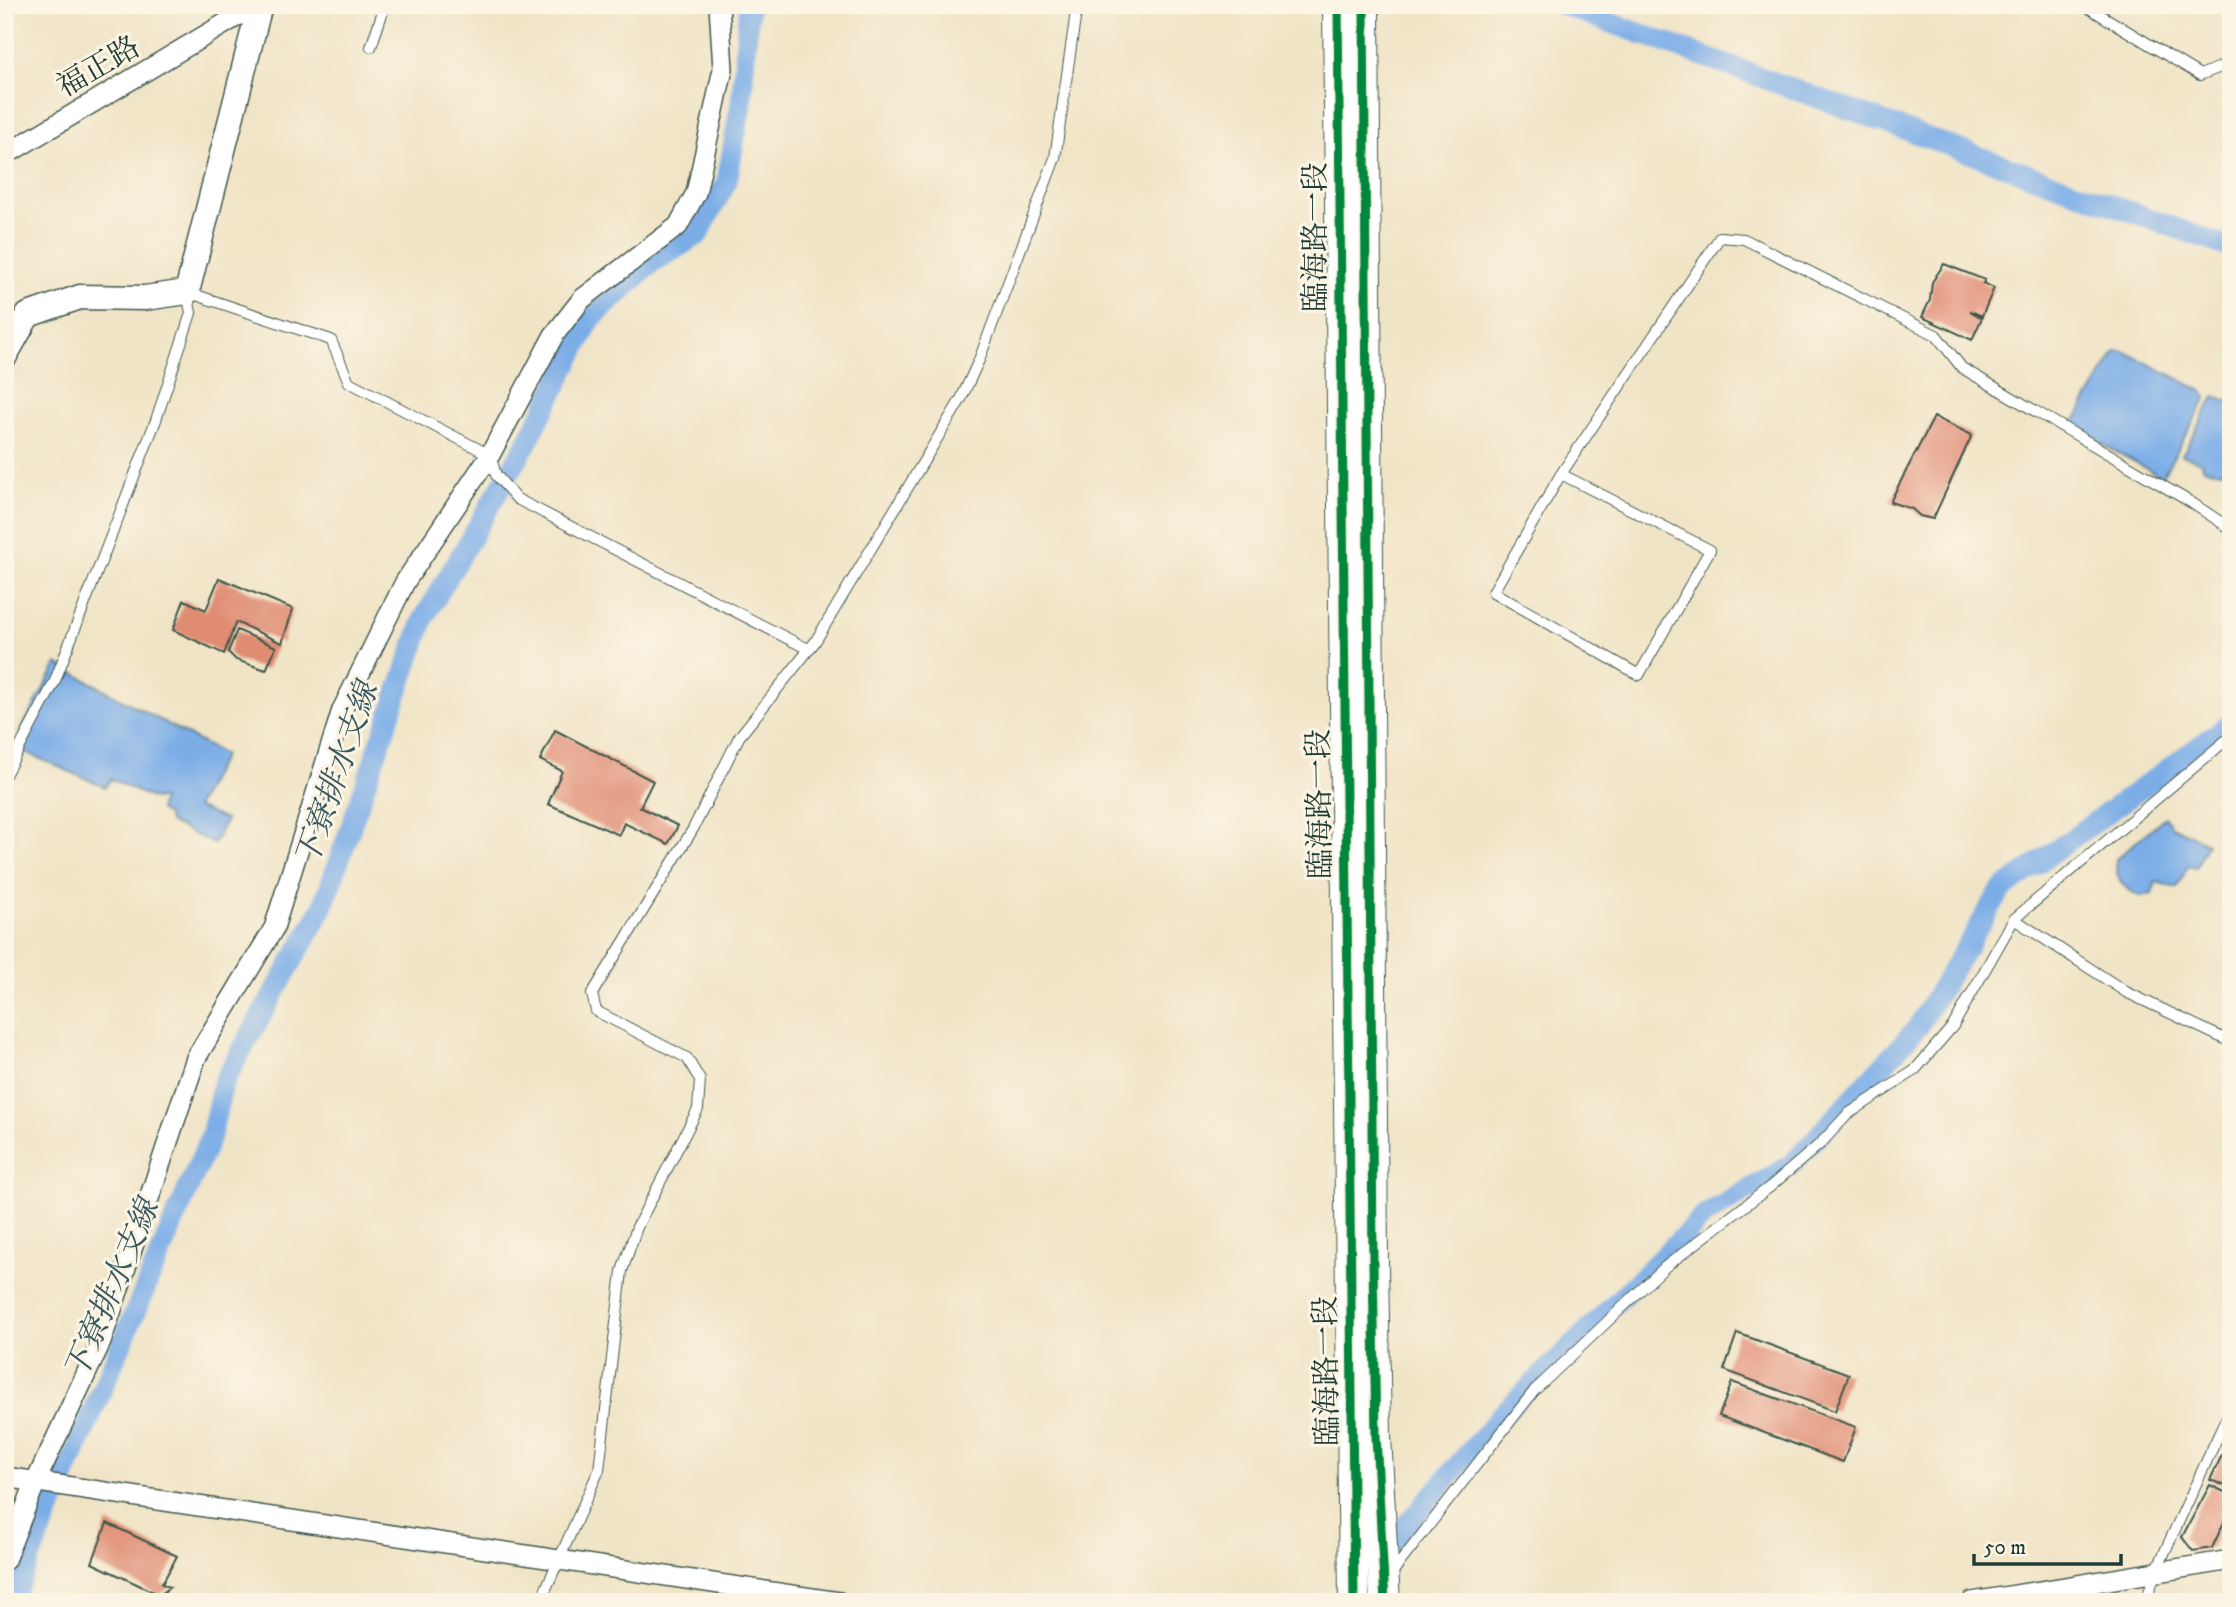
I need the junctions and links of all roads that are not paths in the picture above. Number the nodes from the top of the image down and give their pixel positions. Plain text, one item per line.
1 (258, 5) edge
2 (385, 5) edge
3 (719, 5) edge
4 (1077, 5) edge
5 (1338, 5) edge
6 (1364, 5) edge
7 (2084, 5) edge
8 (372, 47) dead end
9 (2231, 63) edge
10 (5, 155) edge
11 (187, 292) junction
12 (5, 356) edge
13 (490, 455) junction
14 (1562, 474) junction
15 (2231, 529) edge
16 (808, 649) junction
17 (2231, 736) edge
18 (5, 775) edge
19 (2014, 919) junction
20 (2231, 1042) edge
21 (2231, 1408) edge
22 (5, 1477) edge
23 (36, 1481) junction
24 (5, 1560) edge
25 (2231, 1560) edge
26 (560, 1561) junction
27 (2155, 1573) junction
28 (1369, 1592) edge
29 (540, 1602) edge
30 (839, 1602) edge
31 (1972, 1602) edge
32 (2146, 1602) edge

1 - 10 street, 福正路
1 - 11 street
2 - 8 lane
3 - 13 street
4 - 16 lane
5 - 28 main road, 臨海路一段
6 - 28 main road, 臨海路一段
7 - 9 lane
11 - 12 street
11 - 13 lane
11 - 18 lane
13 - 16 lane
13 - 23 street
14 - 14 lane
14 - 15 lane
16 - 26 lane
17 - 19 lane
19 - 20 lane
19 - 28 lane
21 - 27 lane
22 - 23 street
23 - 24 street
23 - 26 street
25 - 27 street
26 - 29 lane
26 - 30 street
27 - 31 street
27 - 32 lane

